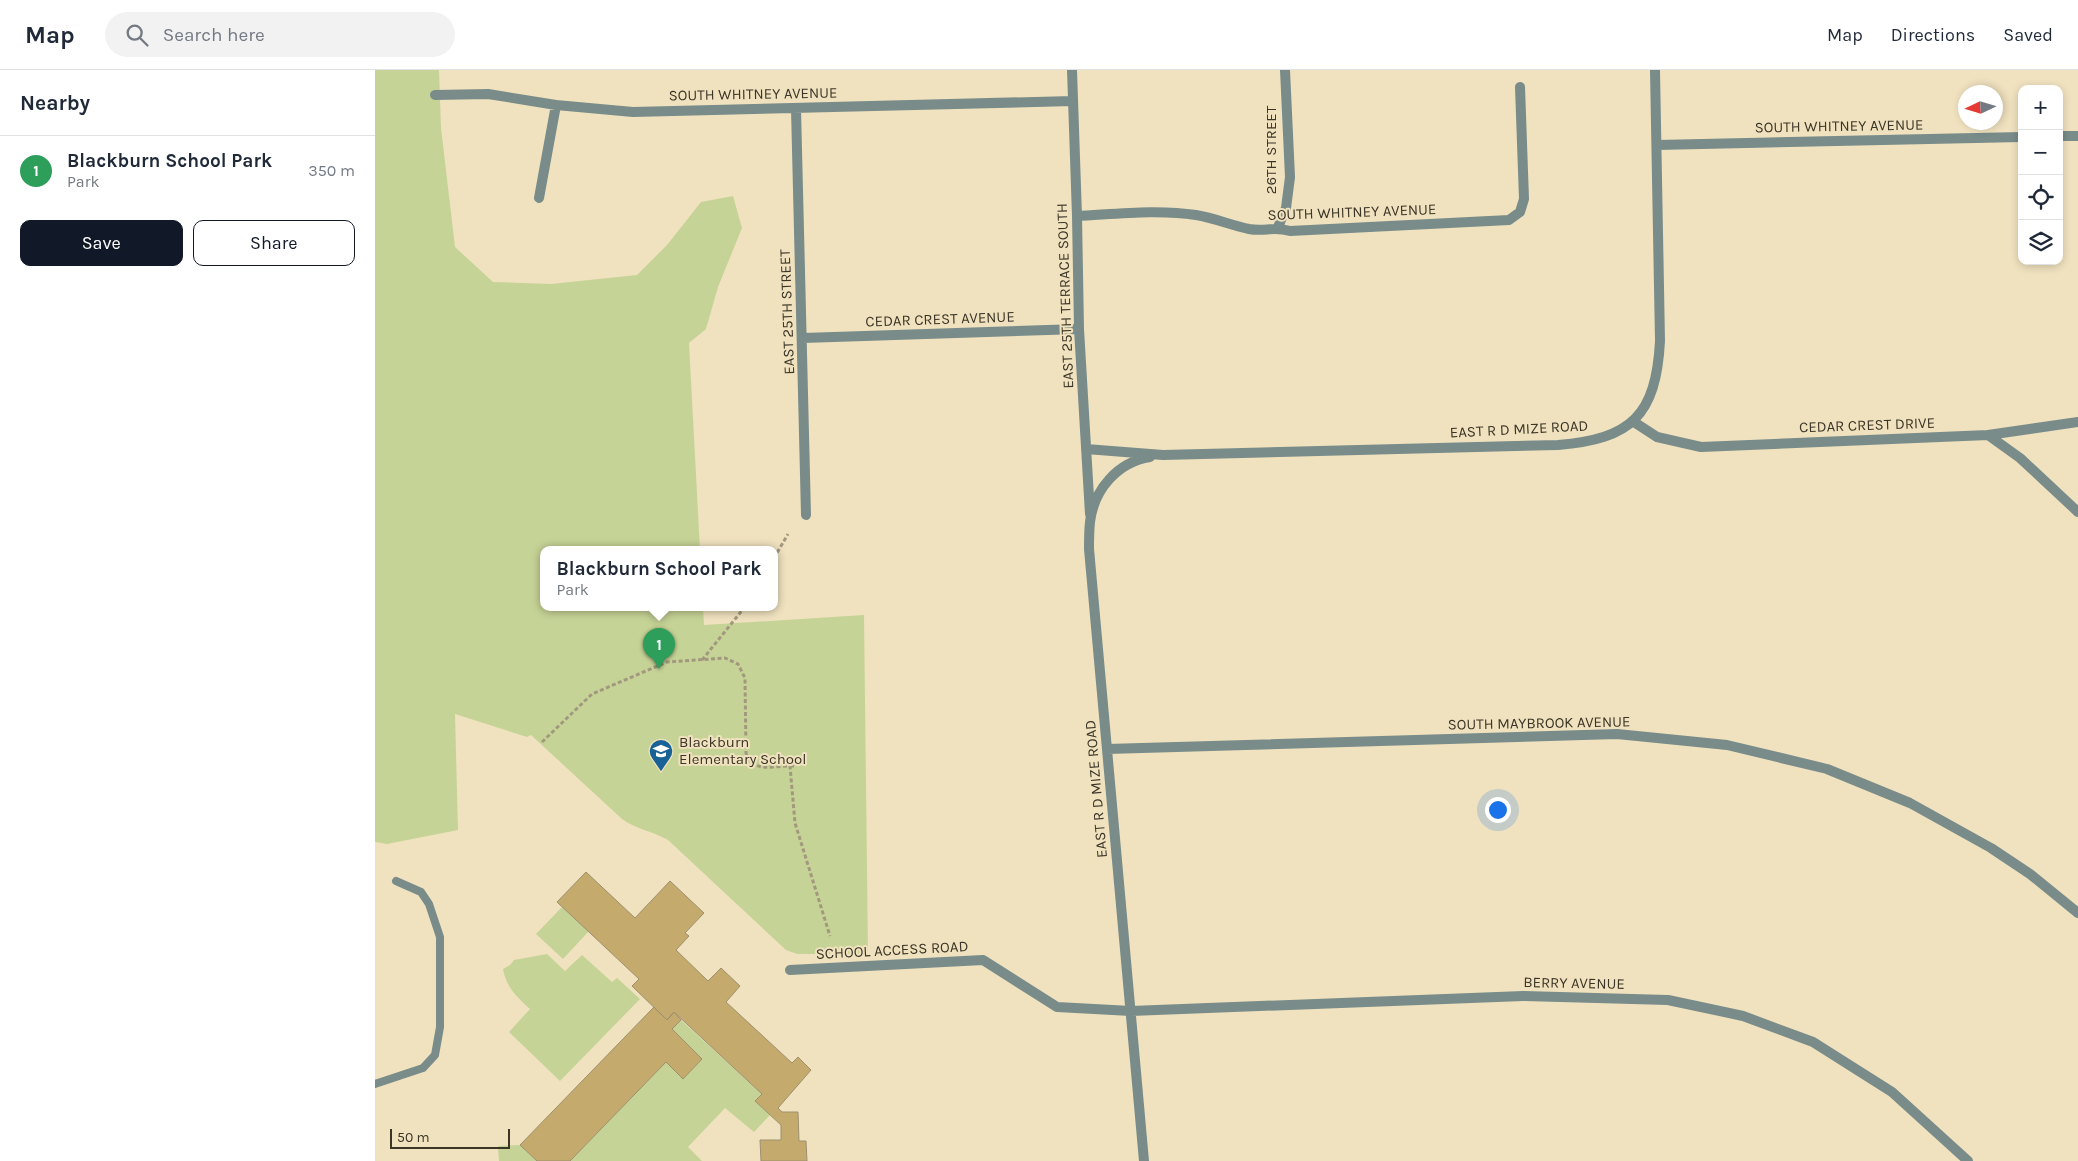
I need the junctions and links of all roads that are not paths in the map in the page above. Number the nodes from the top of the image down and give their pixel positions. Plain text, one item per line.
1 (1072, 70) edge
2 (1285, 70) edge
3 (1655, 70) edge
4 (1520, 87) dead end
5 (435, 95) dead end
6 (1073, 101) junction
7 (556, 105) junction
8 (795, 108) junction
9 (2063, 136) edge
10 (2078, 136) edge
11 (2018, 137) edge
12 (1657, 145) junction
13 (539, 198) dead end
14 (1077, 216) junction
15 (1277, 227) junction
16 (1079, 329) junction
17 (803, 338) junction
18 (1634, 422) junction
19 (2078, 422) edge
20 (1988, 435) junction
21 (1086, 449) junction
22 (1163, 455) junction
23 (2078, 512) edge
24 (806, 515) dead end
25 (1090, 520) junction
26 (1107, 748) junction
27 (396, 881) dead end
28 (2078, 913) edge
29 (790, 970) dead end
30 (1131, 1012) junction
31 (375, 1084) edge
32 (1144, 1161) edge
33 (1968, 1161) edge

1 - 6 street, EAST 25TH TERRACE SOUTH
2 - 15 street, 26TH STREET
3 - 12 street
4 - 15 street, SOUTH WHITNEY AVENUE
5 - 7 street, SOUTH WHITNEY AVENUE
6 - 8 street, SOUTH WHITNEY AVENUE
6 - 14 street, EAST 25TH TERRACE SOUTH
7 - 8 street, SOUTH WHITNEY AVENUE
7 - 13 street
8 - 17 street, EAST 25TH STREET
9 - 10 street
11 - 12 street, SOUTH WHITNEY AVENUE
12 - 18 street
14 - 15 street, SOUTH WHITNEY AVENUE
14 - 16 street, EAST 25TH TERRACE SOUTH
16 - 17 street, CEDAR CREST AVENUE
16 - 21 street, EAST 25TH TERRACE SOUTH
17 - 24 street, EAST 25TH STREET
18 - 20 street, CEDAR CREST DRIVE
18 - 22 street, EAST R D MIZE ROAD
19 - 20 street, CEDAR CREST DRIVE
20 - 23 street
21 - 22 street, EAST R D MIZE ROAD
21 - 25 street, EAST 25TH TERRACE SOUTH
22 - 25 street, EAST R D MIZE ROAD
25 - 26 street, EAST R D MIZE ROAD
26 - 28 street, SOUTH MAYBROOK AVENUE
26 - 30 street, EAST R D MIZE ROAD
27 - 31 lane
29 - 30 street, SCHOOL ACCESS ROAD
30 - 32 street, EAST R D MIZE ROAD
30 - 33 street, BERRY AVENUE

